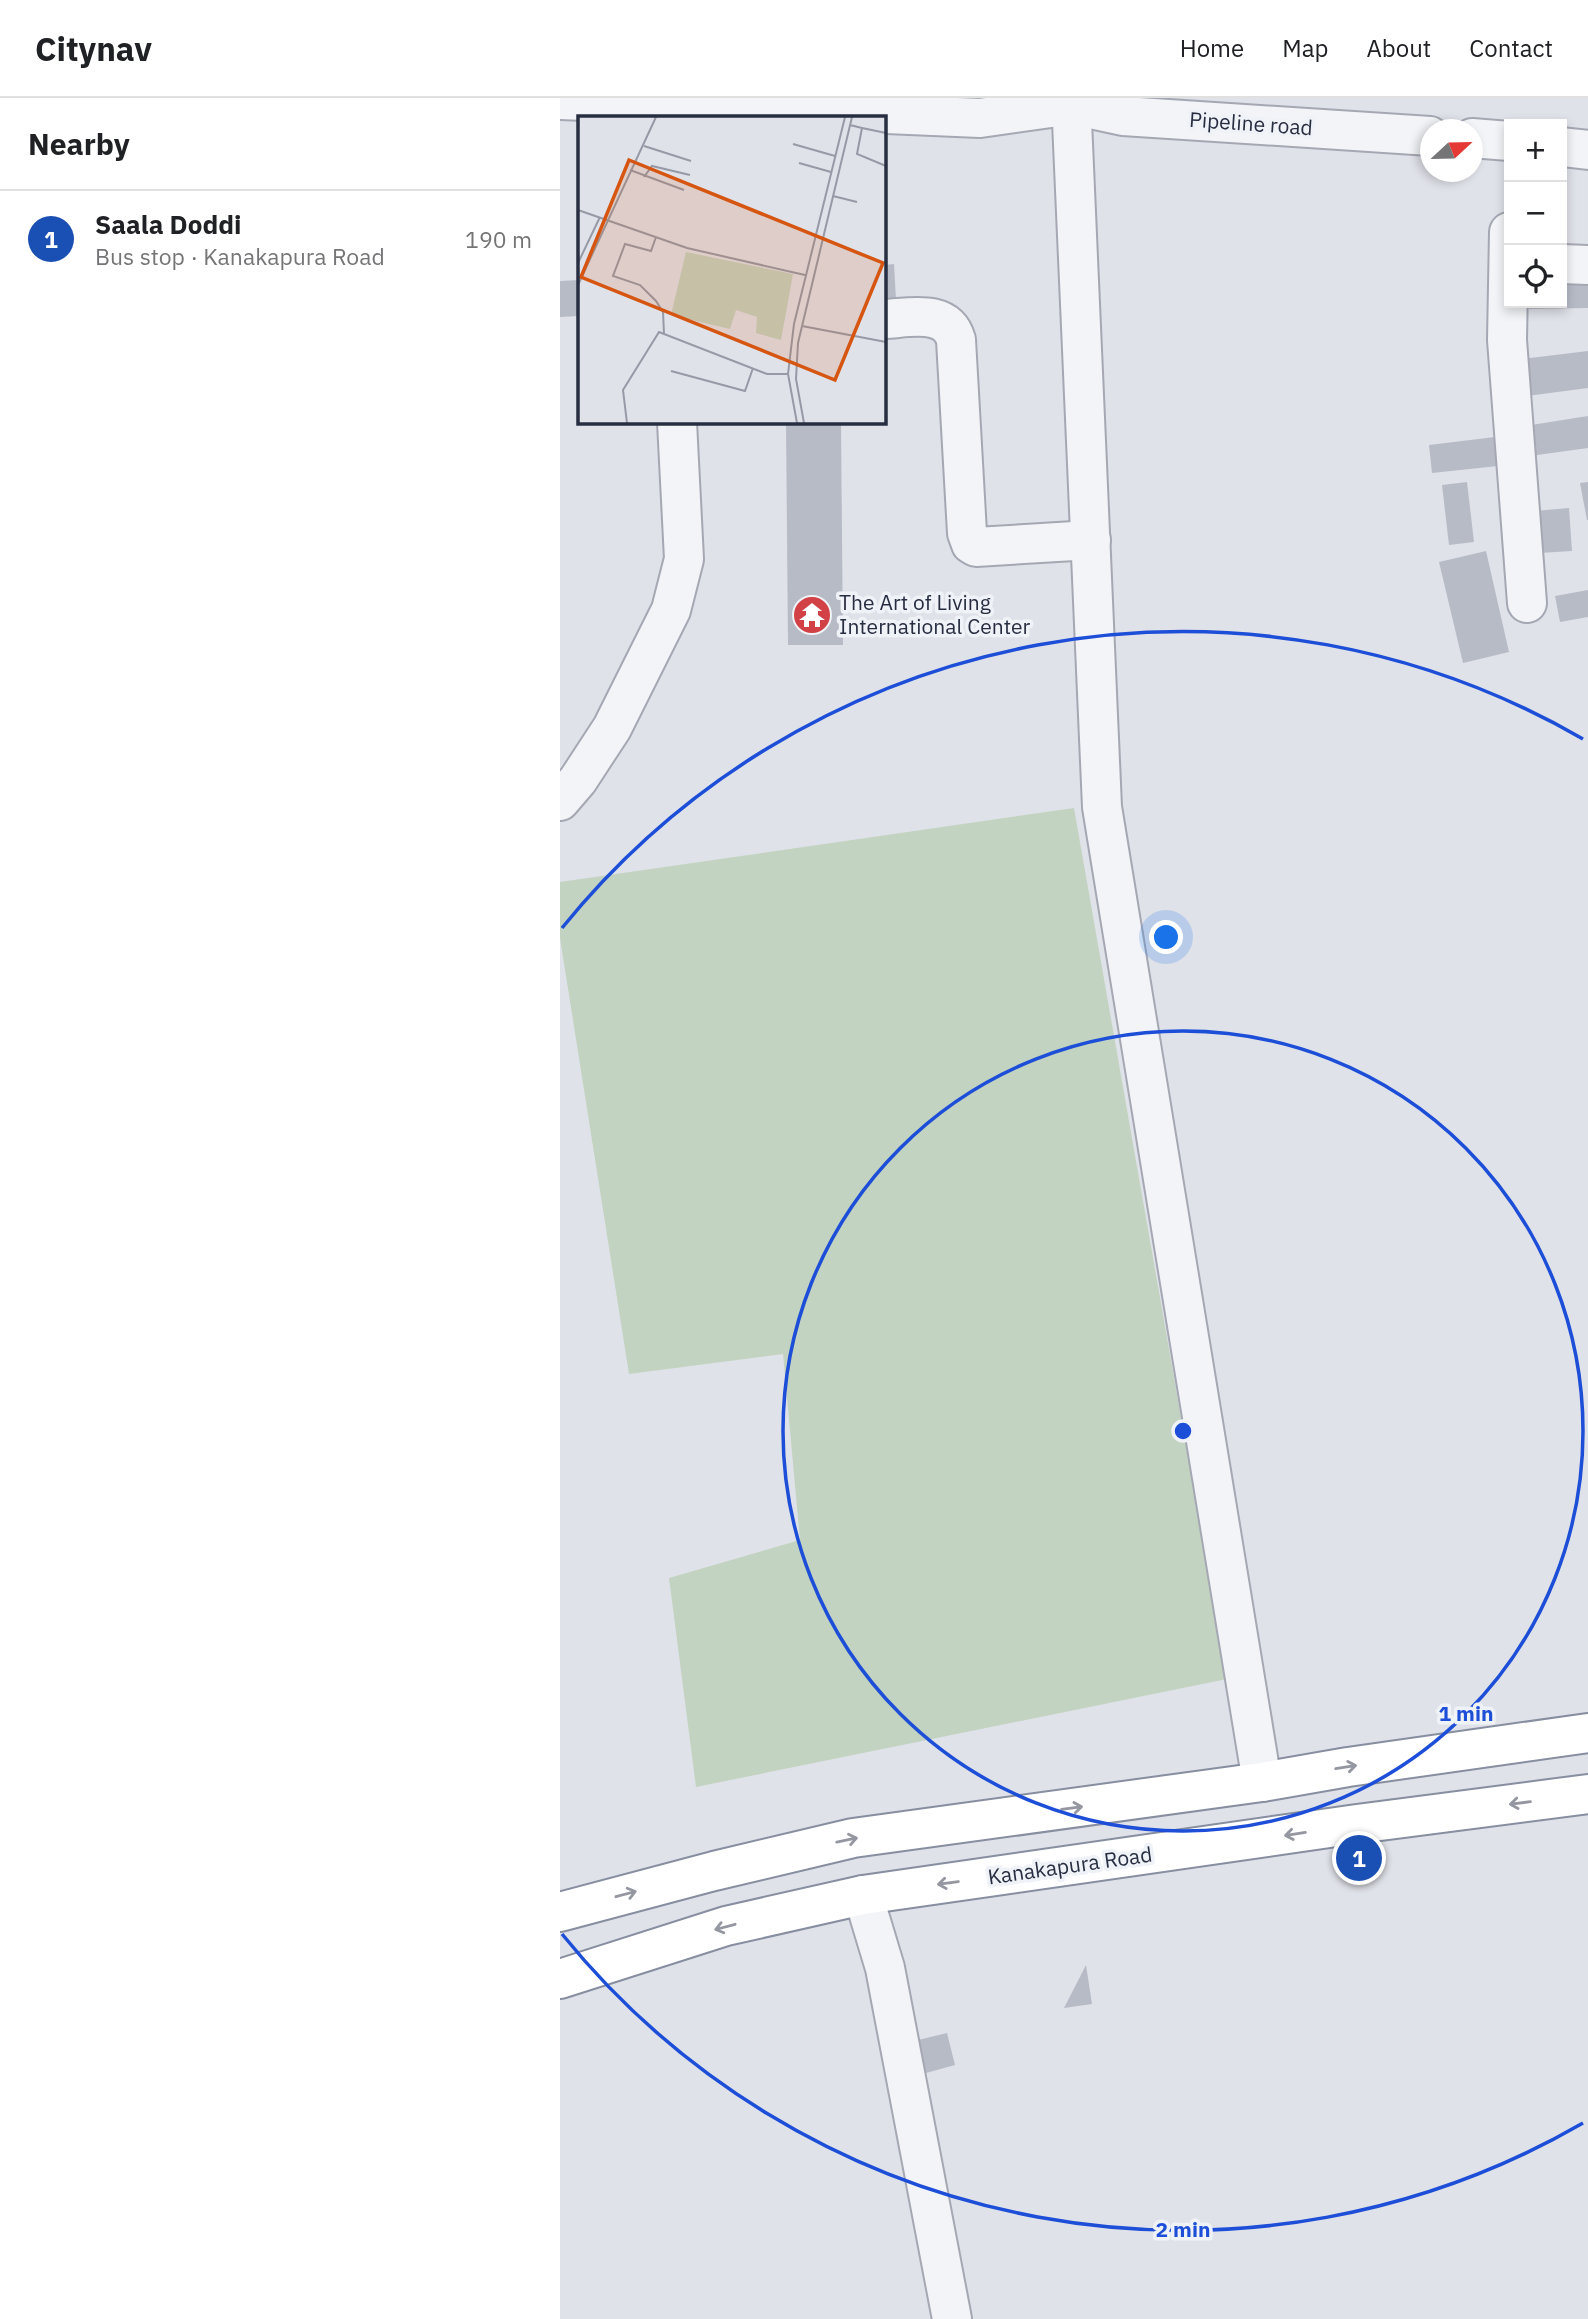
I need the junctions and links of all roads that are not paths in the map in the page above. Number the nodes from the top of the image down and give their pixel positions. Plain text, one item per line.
1 (560, 100) edge
2 (1072, 102) edge
3 (1420, 135) edge
4 (1483, 139) edge
5 (1504, 141) edge
6 (1567, 148) edge
7 (1588, 150) edge
8 (1567, 264) edge
9 (1588, 265) edge
10 (1508, 308) edge
11 (886, 319) edge
12 (677, 424) edge
13 (1091, 540) junction
14 (1527, 603) dead end
15 (560, 801) edge
16 (1588, 1733) edge
17 (1262, 1782) junction
18 (1588, 1794) edge
19 (863, 1895) junction
20 (560, 1912) edge
21 (560, 1979) edge
22 (952, 2319) edge

1 - 2 street
2 - 3 street, Pipeline road
2 - 13 street
4 - 5 street
6 - 7 street
8 - 9 street
10 - 14 street
11 - 13 street
12 - 15 street
13 - 17 street
17 -> 16 highway
20 -> 17 highway
18 -> 19 highway, Kanakapura Road
19 -> 21 highway, Kanakapura Road
19 - 22 street

